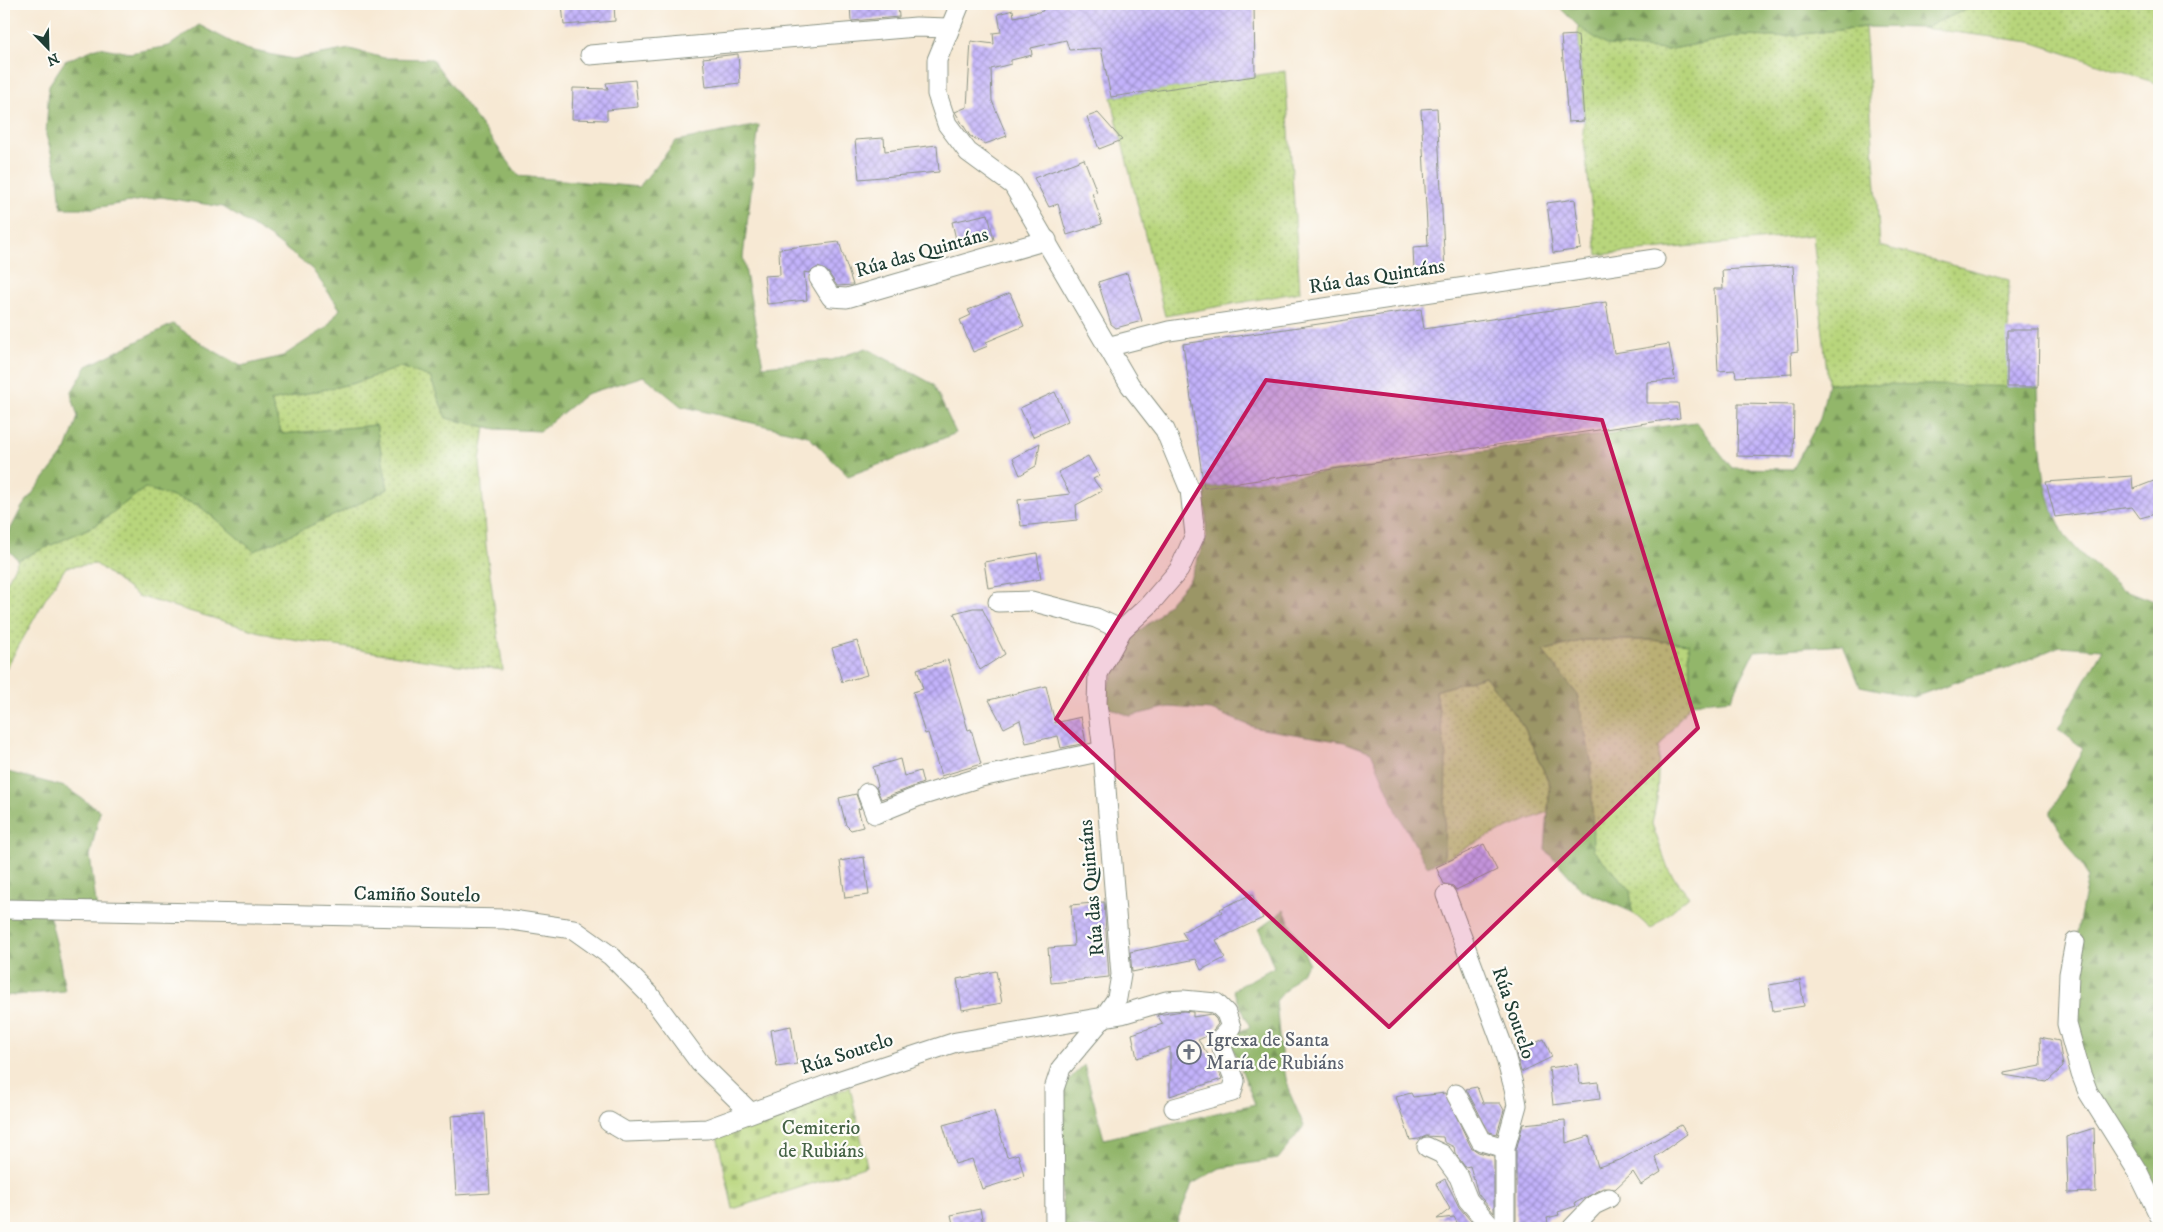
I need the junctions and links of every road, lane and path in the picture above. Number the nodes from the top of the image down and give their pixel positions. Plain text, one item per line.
1 (960, 4) edge
2 (949, 28) junction
3 (590, 55) dead end
4 (1046, 240) junction
5 (1655, 259) dead end
6 (819, 278) dead end
7 (1107, 347) junction
8 (998, 602) dead end
9 (1122, 630) junction
10 (1103, 751) junction
11 (867, 793) dead end
12 (1446, 895) dead end
13 (4, 909) edge
14 (2075, 942) dead end
15 (1104, 1017) junction
16 (1456, 1094) dead end
17 (1174, 1108) dead end
18 (750, 1112) junction
19 (609, 1122) dead end
20 (1427, 1147) dead end
21 (1505, 1148) junction
22 (1609, 1198) dead end
23 (2159, 1215) edge
24 (1056, 1228) edge
25 (1492, 1228) edge
26 (1501, 1228) edge
27 (1572, 1228) edge

1 - 2 street, Rúa das Quintáns
2 - 3 street
2 - 4 street, Rúa das Quintáns
4 - 6 street, Rúa das Quintáns
4 - 7 street, Rúa das Quintáns
5 - 7 street, Rúa das Quintáns
7 - 9 street, Rúa das Quintáns
8 - 9 street
9 - 10 street, Rúa das Quintáns
10 - 11 street
10 - 15 street, Rúa das Quintáns
12 - 21 street, Rúa Soutelo
13 - 18 street, Camiño Soutelo
14 - 23 street
15 - 17 street, Rúa Soutelo
15 - 18 street, Rúa Soutelo
15 - 24 street
16 - 21 street
18 - 19 street, Rúa Soutelo
20 - 25 street
21 - 26 street, Rúa Soutelo
22 - 27 street

